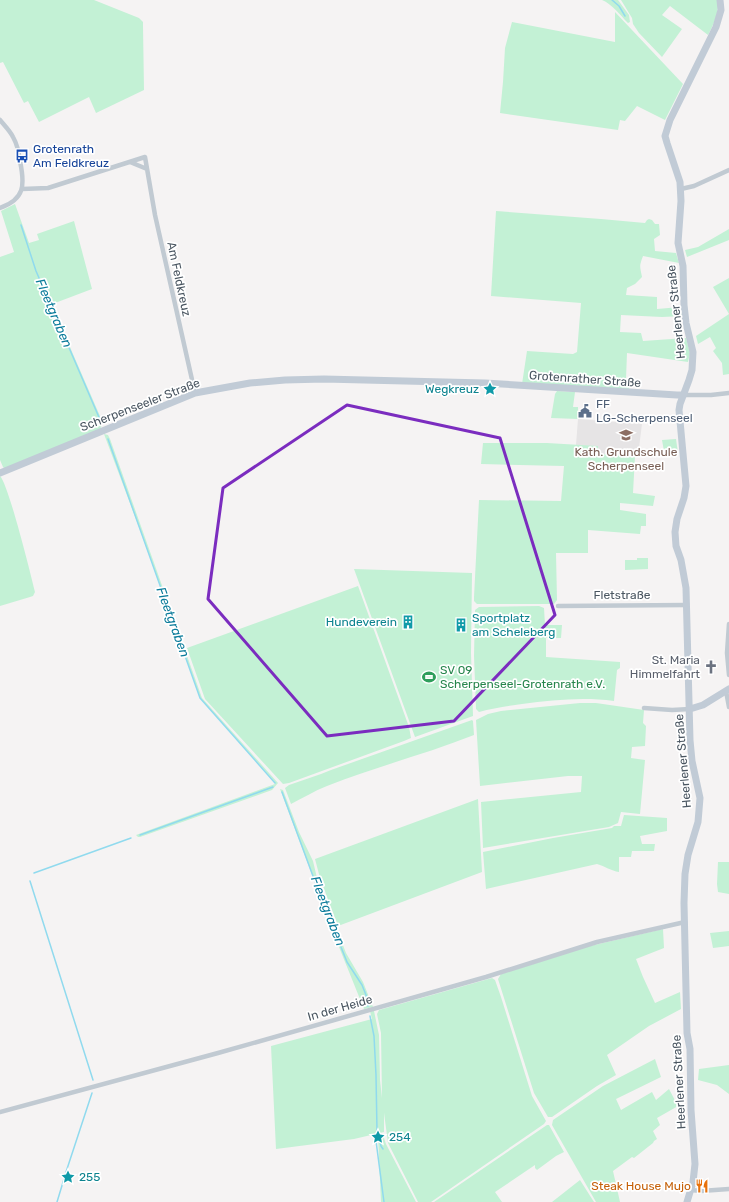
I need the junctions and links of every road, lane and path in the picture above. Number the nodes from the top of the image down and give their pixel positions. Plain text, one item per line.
1 (720, 0) edge
2 (0, 120) edge
3 (130, 162) junction
4 (147, 170) junction
5 (729, 170) edge
6 (22, 189) junction
7 (681, 189) junction
8 (0, 208) edge
9 (485, 383) joint
10 (194, 393) junction
11 (729, 393) edge
12 (683, 395) junction
13 (0, 473) edge
14 (686, 605) junction
15 (558, 606) dead end
16 (729, 624) edge
17 (729, 675) edge
18 (727, 690) edge
19 (729, 707) edge
20 (644, 708) dead end
21 (690, 709) junction
22 (685, 922) junction
23 (0, 1112) edge
24 (691, 1190) junction
25 (729, 1190) edge
26 (687, 1202) edge

1 - 7 main road, Heerlener Straße
2 - 6 street
3 - 4 street
3 - 4 street, Am Feldkreuz
3 - 6 street, Am Feldkreuz
4 - 10 street, Am Feldkreuz
5 - 7 street
6 - 8 street
7 - 12 main road, Heerlener Straße
9 - 10 main road, Scherpenseeler Straße
9 - 12 main road, Grotenrather Straße
10 - 13 main road, Scherpenseeler Straße
11 - 12 street
12 - 14 main road, Heerlener Straße
14 - 15 street, Fletstraße
14 - 21 main road, Heerlener Straße
16 - 17 street
18 - 19 street
18 - 21 main road
20 - 21 street
21 - 22 main road, Heerlener Straße
22 - 23 street, In der Heide
22 - 24 main road, Heerlener Straße
24 - 25 street
24 - 26 main road, Heerlener Straße

